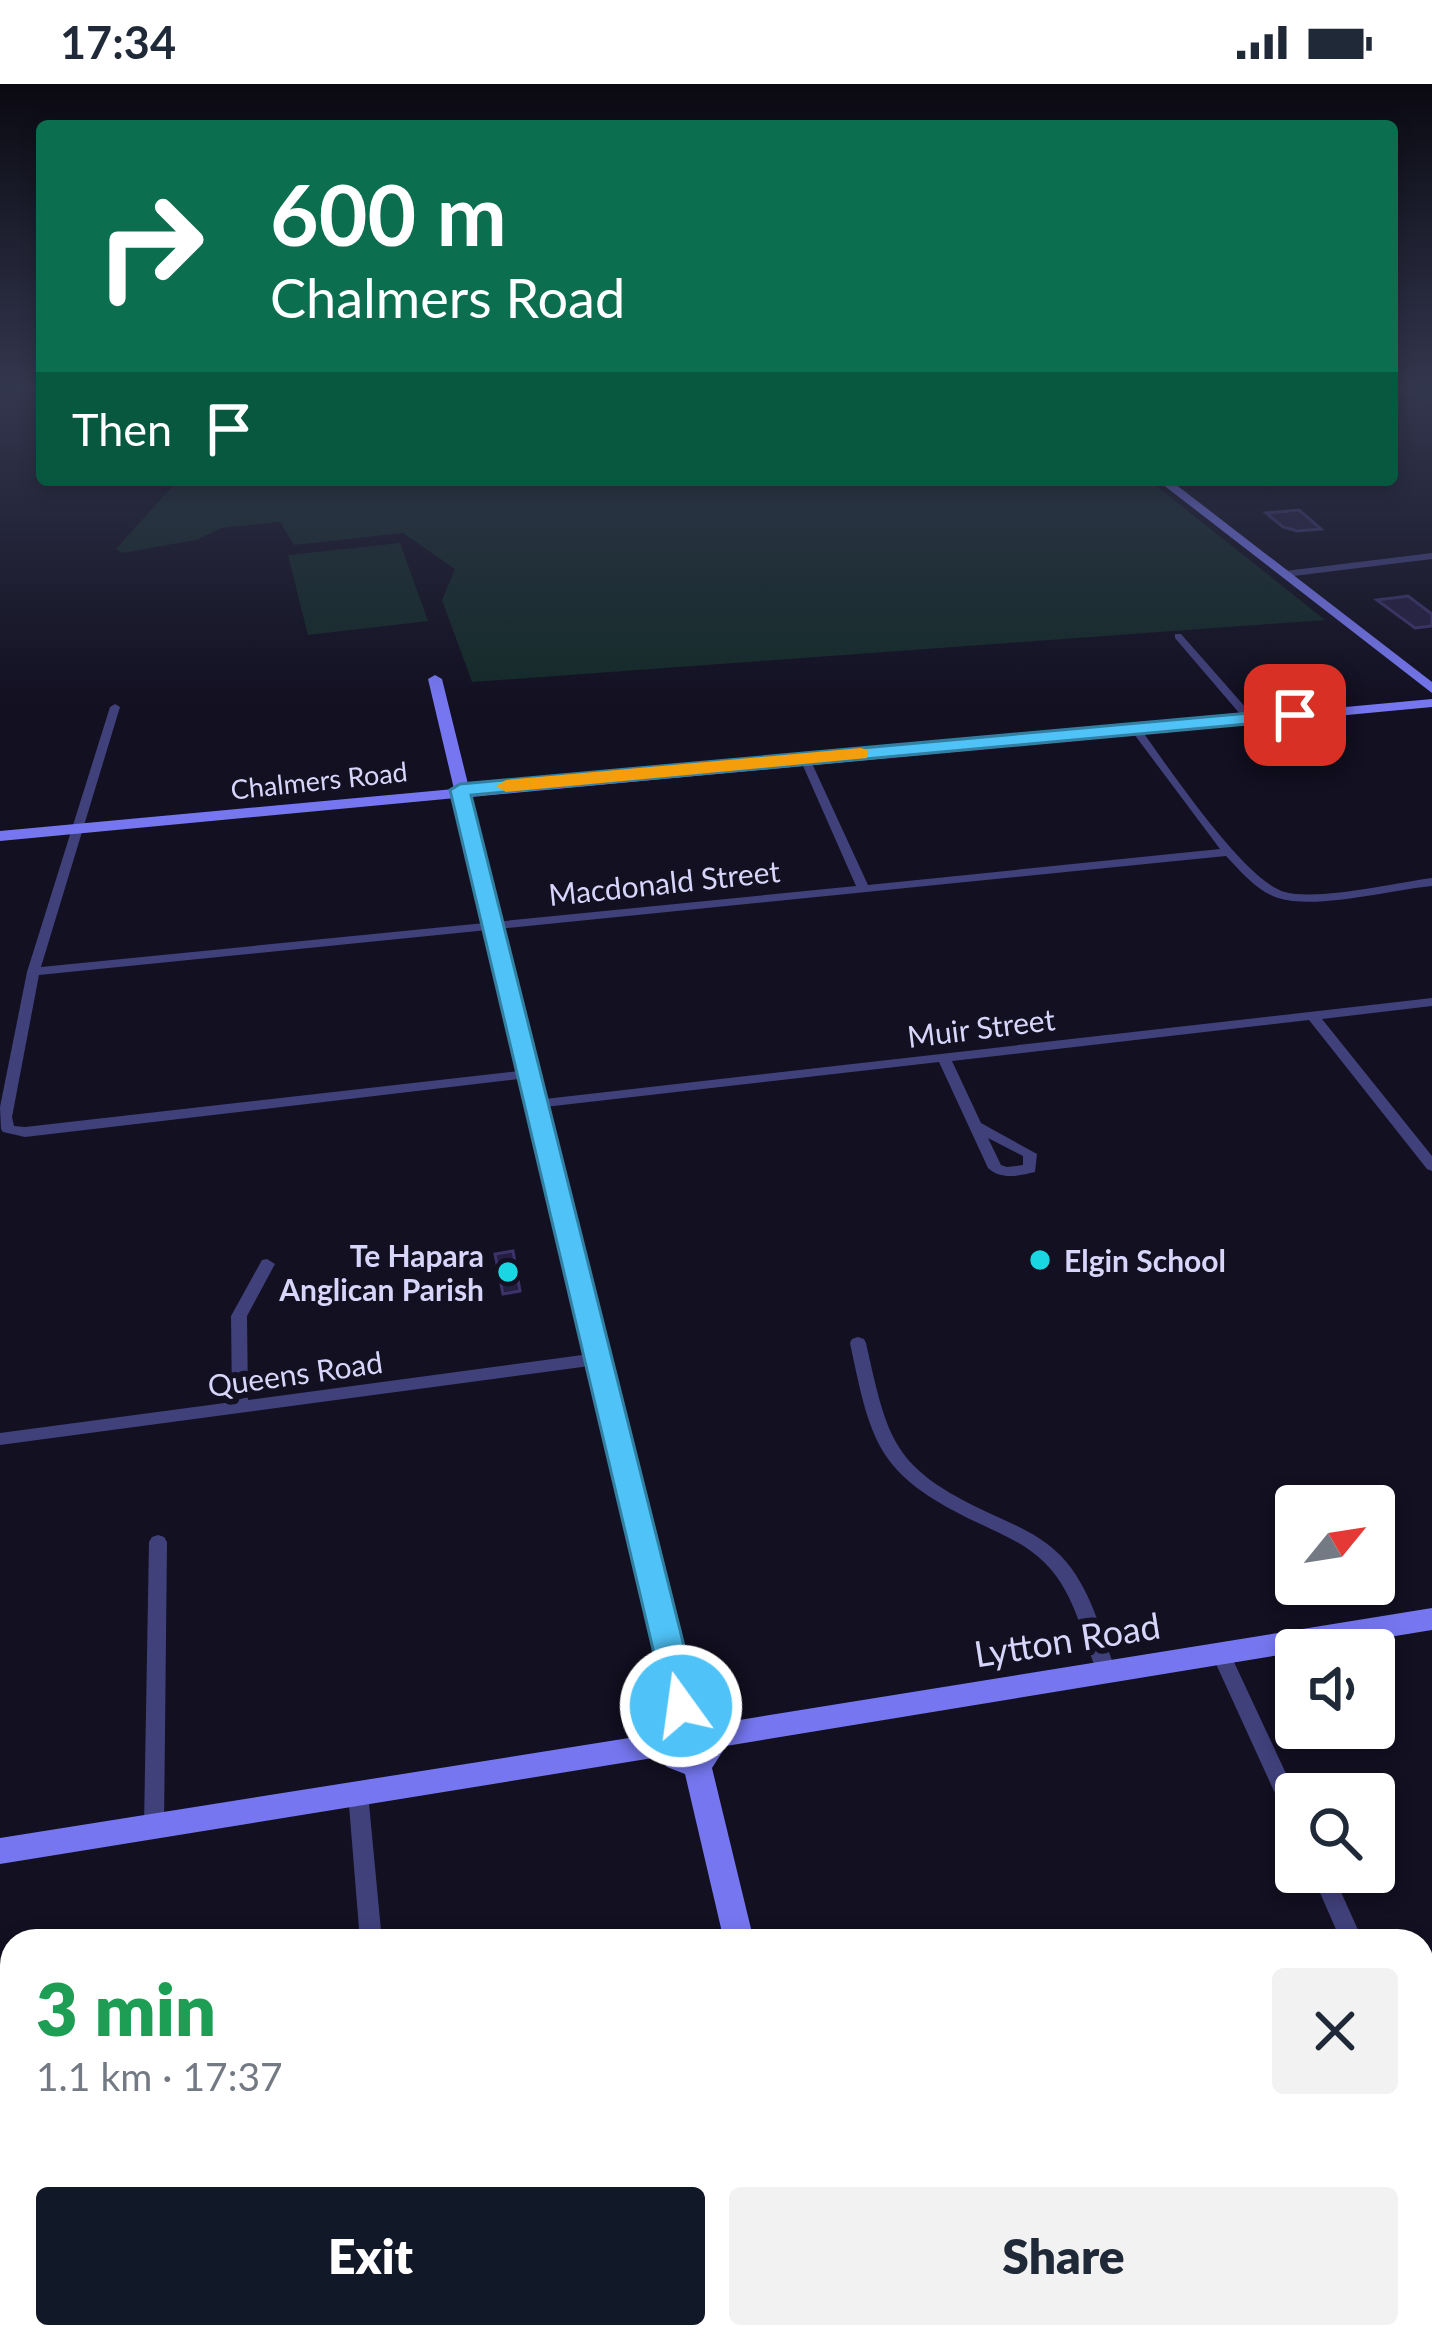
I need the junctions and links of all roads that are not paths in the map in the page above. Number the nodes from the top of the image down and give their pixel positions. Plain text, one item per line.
1 (1176, 491) edge
2 (1432, 556) edge
3 (1290, 573) junction
4 (1178, 636) dead end
5 (435, 679) dead end
6 (1432, 679) edge
7 (1432, 689) edge
8 (1432, 703) edge
9 (116, 707) dead end
10 (1250, 719) junction
11 (1136, 730) junction
12 (805, 759) junction
13 (460, 790) junction
14 (77, 828) junction
15 (0, 836) edge
16 (1228, 852) junction
17 (1432, 882) edge
18 (864, 890) junction
19 (493, 926) junction
20 (33, 972) junction
21 (1432, 1002) edge
22 (1313, 1016) junction
23 (944, 1058) junction
24 (528, 1074) junction
25 (536, 1104) junction
26 (977, 1126) dead end
27 (1432, 1166) edge
28 (267, 1264) dead end
29 (858, 1343) dead end
30 (598, 1359) junction
31 (240, 1408) junction
32 (0, 1439) edge
33 (158, 1542) dead end
34 (1432, 1619) edge
35 (1220, 1652) junction
36 (1107, 1672) junction
37 (684, 1718) junction
38 (714, 1736) junction
39 (667, 1744) junction
40 (696, 1761) junction
41 (1276, 1773) edge
42 (358, 1793) junction
43 (154, 1826) junction
44 (0, 1851) edge
45 (1330, 1893) edge
46 (370, 1929) edge
47 (736, 1929) edge
48 (1347, 1929) edge

1 - 3 street
2 - 3 street
3 - 6 street
3 - 7 street
4 - 10 street
5 - 13 street
8 - 10 street, Chalmers Road
9 - 14 street
10 - 11 street, Chalmers Road
11 - 12 street, Chalmers Road
11 - 16 street
12 - 13 street, Chalmers Road
12 - 18 street
13 - 14 street, Chalmers Road
13 - 19 street
14 - 15 street, Chalmers Road
14 - 20 street
16 - 17 street
16 - 18 street, Macdonald Street
18 - 19 street, Macdonald Street
19 - 20 street, Macdonald Street
19 - 24 street
20 - 24 street
21 - 22 street, Muir Street
22 - 23 street, Muir Street
22 - 27 street
23 - 25 street, Muir Street
23 - 26 street
24 - 25 street
25 - 30 street
28 - 31 street
29 - 36 street
30 - 31 street, Queens Road
30 - 37 street
31 - 32 street, Queens Road
33 - 43 street
34 - 35 street, Lytton Road
35 - 36 street, Lytton Road
35 - 41 street
36 - 38 street, Lytton Road
37 - 38 street
37 - 39 street
38 - 40 street
39 - 40 street
39 - 42 street
40 - 47 street
42 - 43 street
42 - 46 street
43 - 44 street
45 - 48 street

